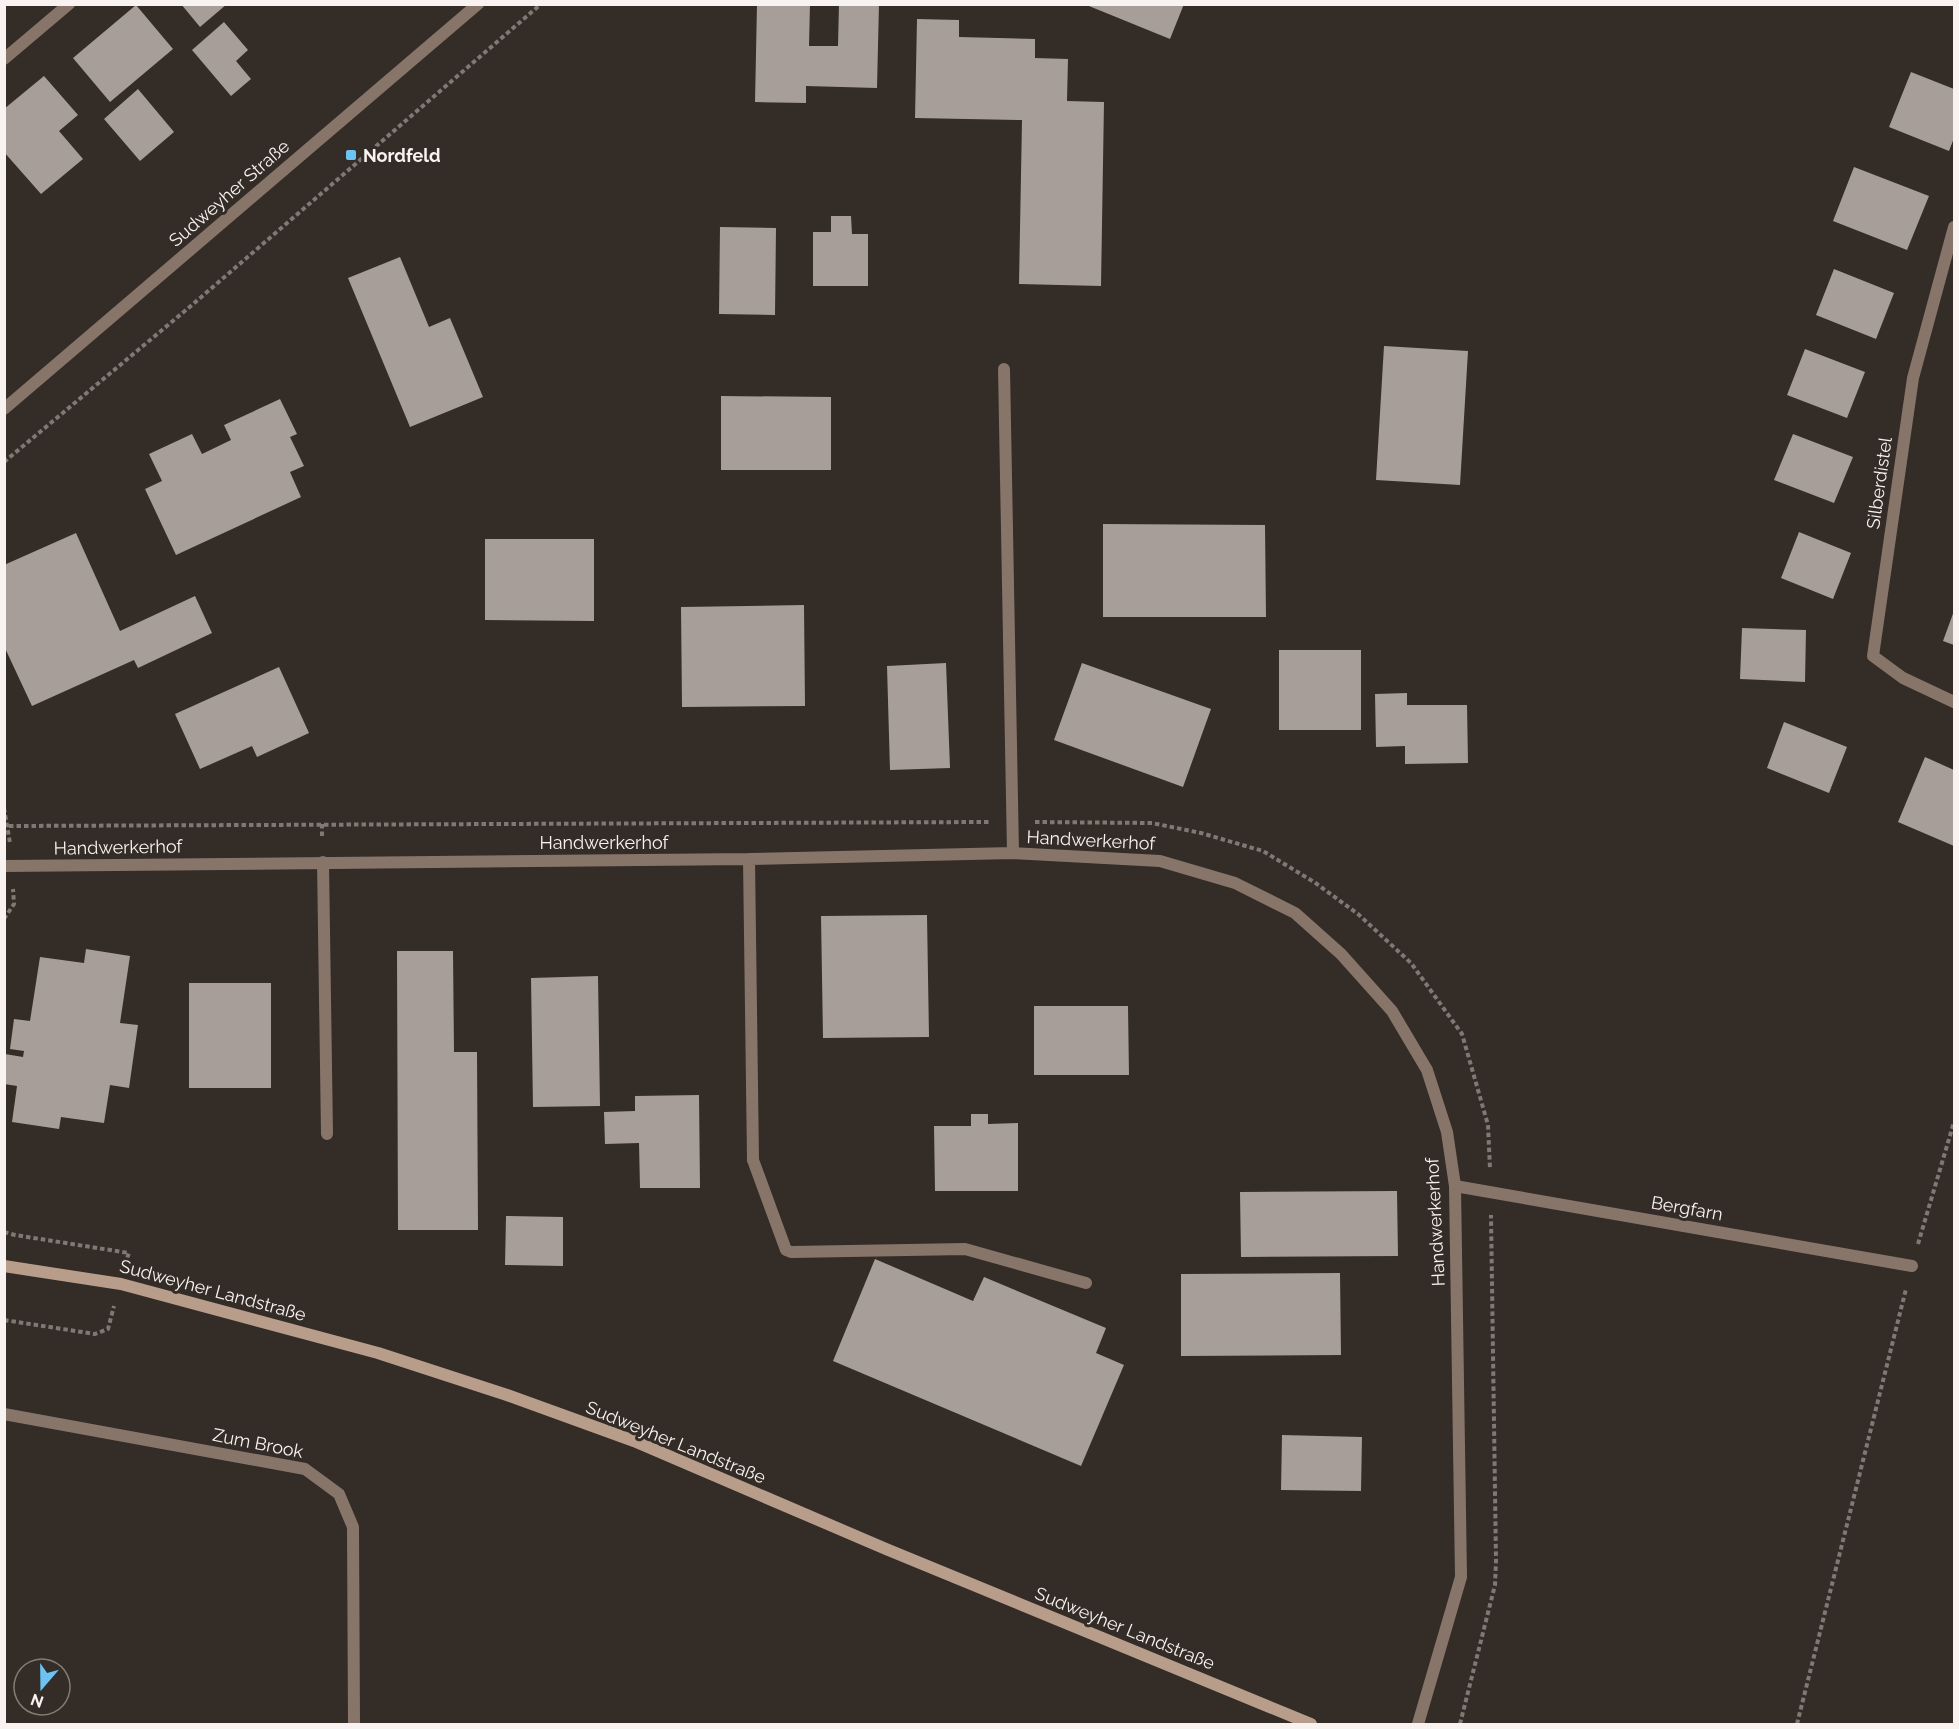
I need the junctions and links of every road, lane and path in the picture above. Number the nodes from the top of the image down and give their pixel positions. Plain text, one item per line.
1 (69, 4) edge
2 (477, 4) edge
3 (541, 4) edge
4 (4, 59) edge
5 (1954, 227) edge
6 (1004, 369) dead end
7 (4, 409) edge
8 (4, 462) edge
9 (1954, 702) edge
10 (1012, 822) junction
11 (9, 826) dead end
12 (1012, 853) junction
13 (749, 859) junction
14 (323, 862) junction
15 (4, 866) edge
16 (1954, 1122) edge
17 (327, 1134) dead end
18 (1455, 1186) junction
19 (1490, 1192) junction
20 (4, 1232) edge
21 (4, 1266) edge
22 (1912, 1266) junction
23 (1086, 1283) dead end
24 (121, 1284) junction
25 (4, 1320) edge
26 (4, 1414) edge
27 (354, 1725) edge
28 (1311, 1725) edge
29 (1418, 1725) edge
30 (1460, 1725) edge
31 (1797, 1725) edge

1 - 4 street
2 - 7 street, Sudweyher Straße
3 - 8 path
5 - 9 street, Silberdistel
6 - 10 street
10 - 11 path
10 - 12 street
10 - 19 path
12 - 13 street, Handwerkerhof
12 - 18 street, Handwerkerhof
13 - 14 street, Handwerkerhof
13 - 23 street
14 - 15 street, Handwerkerhof
14 - 17 street
16 - 22 path
18 - 19 street, Bergfarn
18 - 29 street, Handwerkerhof
19 - 22 street, Bergfarn
19 - 30 path
20 - 24 path
21 - 24 main road, Sudweyher Landstraße
22 - 31 path
24 - 25 path
24 - 28 main road, Sudweyher Landstraße
26 - 27 street, Zum Brook

